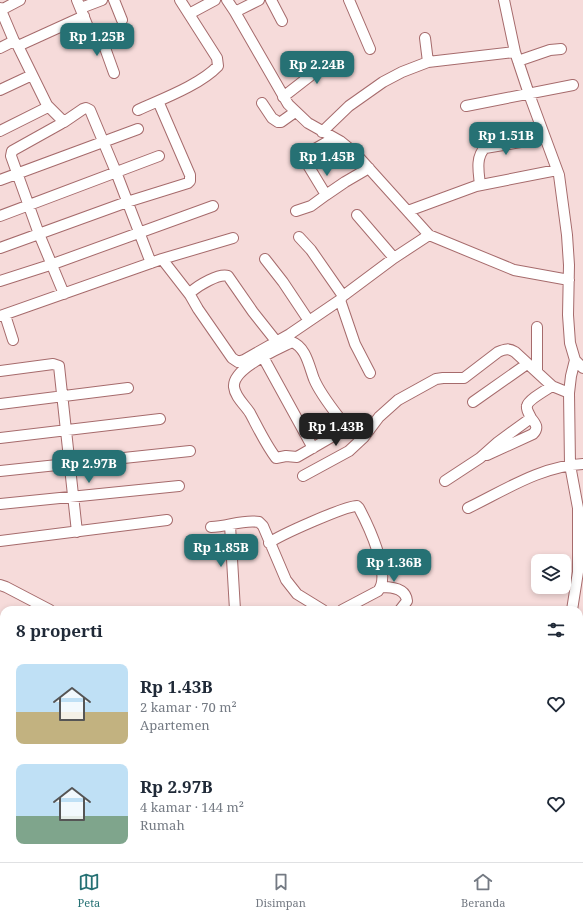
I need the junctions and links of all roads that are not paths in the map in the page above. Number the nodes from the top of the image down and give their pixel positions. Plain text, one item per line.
1 (20, 0) edge
2 (102, 0) edge
3 (114, 0) edge
4 (180, 0) edge
5 (215, 0) edge
6 (227, 0) edge
7 (259, 0) edge
8 (270, 0) edge
9 (348, 0) edge
10 (504, 0) edge
11 (80, 8) edge
12 (0, 9) edge
13 (235, 12) junction
14 (189, 14) junction
15 (122, 20) dead end
16 (282, 21) dead end
17 (425, 38) dead end
18 (16, 43) junction
19 (0, 48) edge
20 (370, 49) dead end
21 (561, 49) dead end
22 (517, 56) junction
23 (305, 57) dead end
24 (428, 62) junction
25 (114, 73) dead end
26 (32, 75) junction
27 (573, 85) dead end
28 (0, 90) edge
29 (529, 94) junction
30 (283, 97) junction
31 (158, 101) junction
32 (262, 103) dead end
33 (48, 105) junction
34 (466, 106) dead end
35 (138, 110) dead end
36 (295, 112) junction
37 (64, 122) junction
38 (138, 129) dead end
39 (0, 131) edge
40 (322, 132) junction
41 (334, 138) junction
42 (545, 138) junction
43 (104, 142) junction
44 (159, 156) dead end
45 (369, 168) junction
46 (557, 170) junction
47 (116, 172) junction
48 (18, 174) junction
49 (0, 180) edge
50 (480, 185) junction
51 (326, 195) junction
52 (127, 202) junction
53 (29, 204) junction
54 (214, 206) dead end
55 (296, 211) dead end
56 (408, 211) junction
57 (357, 215) dead end
58 (0, 216) edge
59 (139, 232) junction
60 (39, 234) junction
61 (429, 235) junction
62 (299, 237) dead end
63 (233, 238) dead end
64 (0, 248) edge
65 (394, 258) junction
66 (162, 259) junction
67 (265, 259) dead end
68 (151, 263) junction
69 (53, 264) junction
70 (570, 280) junction
71 (0, 281) edge
72 (64, 294) junction
73 (190, 295) junction
74 (342, 298) junction
75 (2, 315) edge
76 (309, 321) junction
77 (537, 326) dead end
78 (13, 340) dead end
79 (276, 341) junction
80 (263, 357) junction
81 (575, 360) junction
82 (527, 364) junction
83 (583, 368) edge
84 (0, 371) edge
85 (537, 372) junction
86 (370, 374) dead end
87 (552, 386) junction
88 (128, 388) dead end
89 (568, 393) junction
90 (62, 396) junction
91 (473, 402) dead end
92 (0, 404) edge
93 (531, 418) junction
94 (160, 419) dead end
95 (371, 427) junction
96 (347, 428) junction
97 (66, 431) junction
98 (0, 438) edge
99 (313, 448) junction
100 (190, 451) dead end
101 (480, 458) junction
102 (70, 464) junction
103 (583, 464) edge
104 (570, 465) junction
105 (0, 471) edge
106 (303, 476) dead end
107 (445, 481) dead end
108 (179, 486) dead end
109 (73, 497) junction
110 (0, 504) edge
111 (468, 508) dead end
112 (167, 520) dead end
113 (230, 525) junction
114 (211, 527) dead end
115 (77, 532) junction
116 (0, 542) edge
117 (269, 543) junction
118 (0, 585) edge
119 (382, 587) junction
120 (43, 606) edge
121 (235, 606) edge
122 (316, 606) edge
123 (350, 606) edge
124 (403, 606) edge
125 (573, 606) edge

1 - 12 street
2 - 11 street
3 - 15 street
4 - 14 street
5 - 14 street
6 - 13 street
7 - 13 street
8 - 16 street
9 - 20 street
10 - 22 street
11 - 18 street
11 - 25 street
12 - 18 street
13 - 30 street
14 - 31 street
17 - 24 street
18 - 19 street
18 - 26 street
21 - 22 street
22 - 24 street
22 - 29 street
23 - 30 street
24 - 40 street
26 - 28 street
26 - 33 street
27 - 29 street
29 - 34 street
29 - 42 street
30 - 36 street
31 - 35 street
31 - 52 street
32 - 36 street
33 - 37 street
33 - 39 street
36 - 40 street
37 - 43 street
37 - 48 street
38 - 43 street
40 - 41 street
41 - 45 street
41 - 51 street
42 - 46 street
42 - 50 street
43 - 47 street
43 - 48 street
44 - 47 street
45 - 51 street
45 - 56 street
46 - 50 street
46 - 70 street
47 - 52 street
47 - 53 street
48 - 49 street
48 - 53 street
50 - 56 street
51 - 55 street
52 - 59 street
52 - 60 street
53 - 58 street
53 - 60 street
54 - 59 street
56 - 61 street
57 - 65 street
59 - 68 street
59 - 69 street
60 - 64 street
60 - 69 street
61 - 65 street
61 - 70 street
62 - 74 street
63 - 66 street
65 - 74 street
66 - 68 street
66 - 73 street
67 - 76 street
68 - 72 street
69 - 71 street
69 - 72 street
70 - 81 street
72 - 75 street
73 - 79 street
73 - 79 street
74 - 76 street
74 - 86 street
75 - 78 street
76 - 79 street
77 - 85 street
80 - 96 street
80 - 99 street
80 - 99 street
81 - 83 street
81 - 89 street
82 - 85 street
82 - 91 street
82 - 95 street
84 - 90 street
85 - 87 street
87 - 89 street
87 - 93 street
88 - 90 street
89 - 104 street
90 - 92 street
90 - 97 street
93 - 101 street
93 - 101 street
94 - 97 street
95 - 96 street
95 - 106 street
96 - 99 street
97 - 98 street
97 - 102 street
100 - 102 street
101 - 107 street
102 - 105 street
102 - 109 street
103 - 104 street
104 - 111 street
104 - 125 street
108 - 109 street
109 - 110 street
109 - 115 street
112 - 115 street
113 - 114 street
113 - 117 street
113 - 121 street
115 - 116 street
117 - 119 street
117 - 122 street
118 - 120 street
119 - 123 street
119 - 124 street

